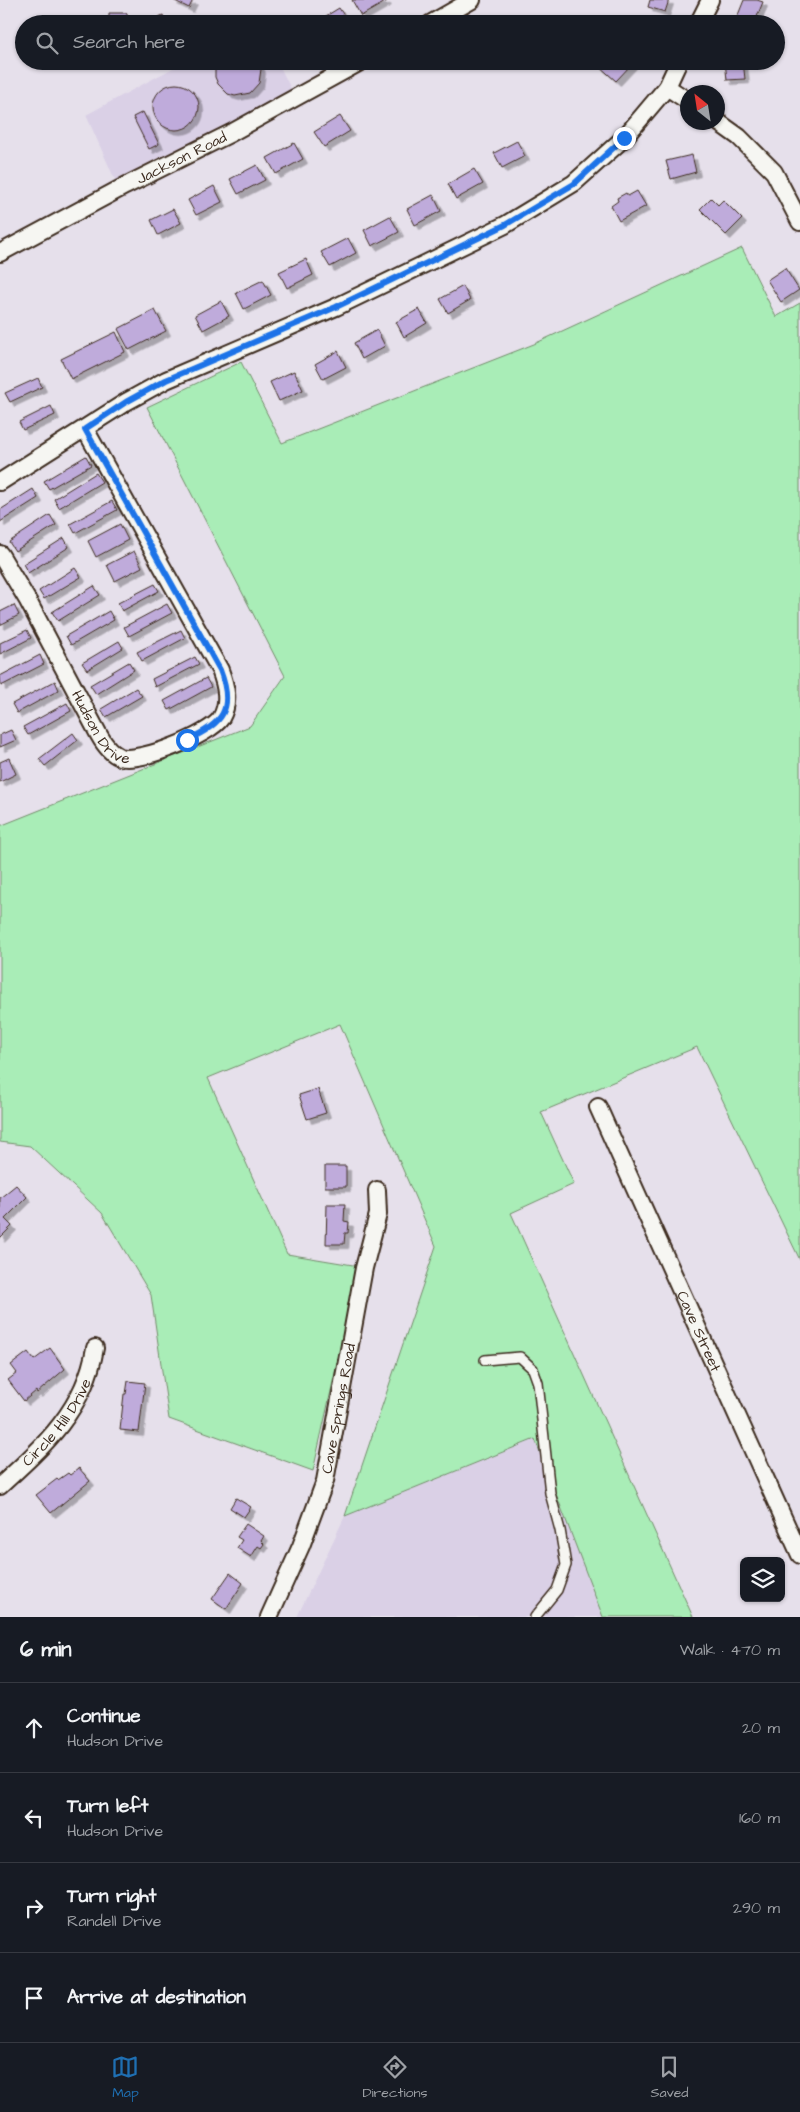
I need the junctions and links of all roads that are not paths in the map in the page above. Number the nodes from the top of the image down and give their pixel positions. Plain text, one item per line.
1 (472, 0) edge
2 (710, 0) edge
3 (446, 15) edge
4 (702, 15) edge
5 (346, 70) edge
6 (675, 70) edge
7 (667, 87) junction
8 (680, 96) edge
9 (725, 127) edge
10 (800, 222) edge
11 (0, 253) edge
12 (85, 429) junction
13 (0, 482) edge
14 (0, 554) edge
15 (598, 1107) dead end
16 (377, 1190) dead end
17 (95, 1348) dead end
18 (485, 1360) dead end
19 (0, 1486) edge
20 (800, 1555) edge
21 (269, 1617) edge
22 (535, 1617) edge

1 - 3 street
2 - 4 street
5 - 11 street, Jackson Road
6 - 7 street
7 - 8 street
7 - 12 street
9 - 10 street
12 - 13 street
12 - 14 street, Hudson Drive
15 - 20 street, Cave Street
16 - 21 street, Cave Springs Road
17 - 19 street, Circle Hill Drive
18 - 22 lane

